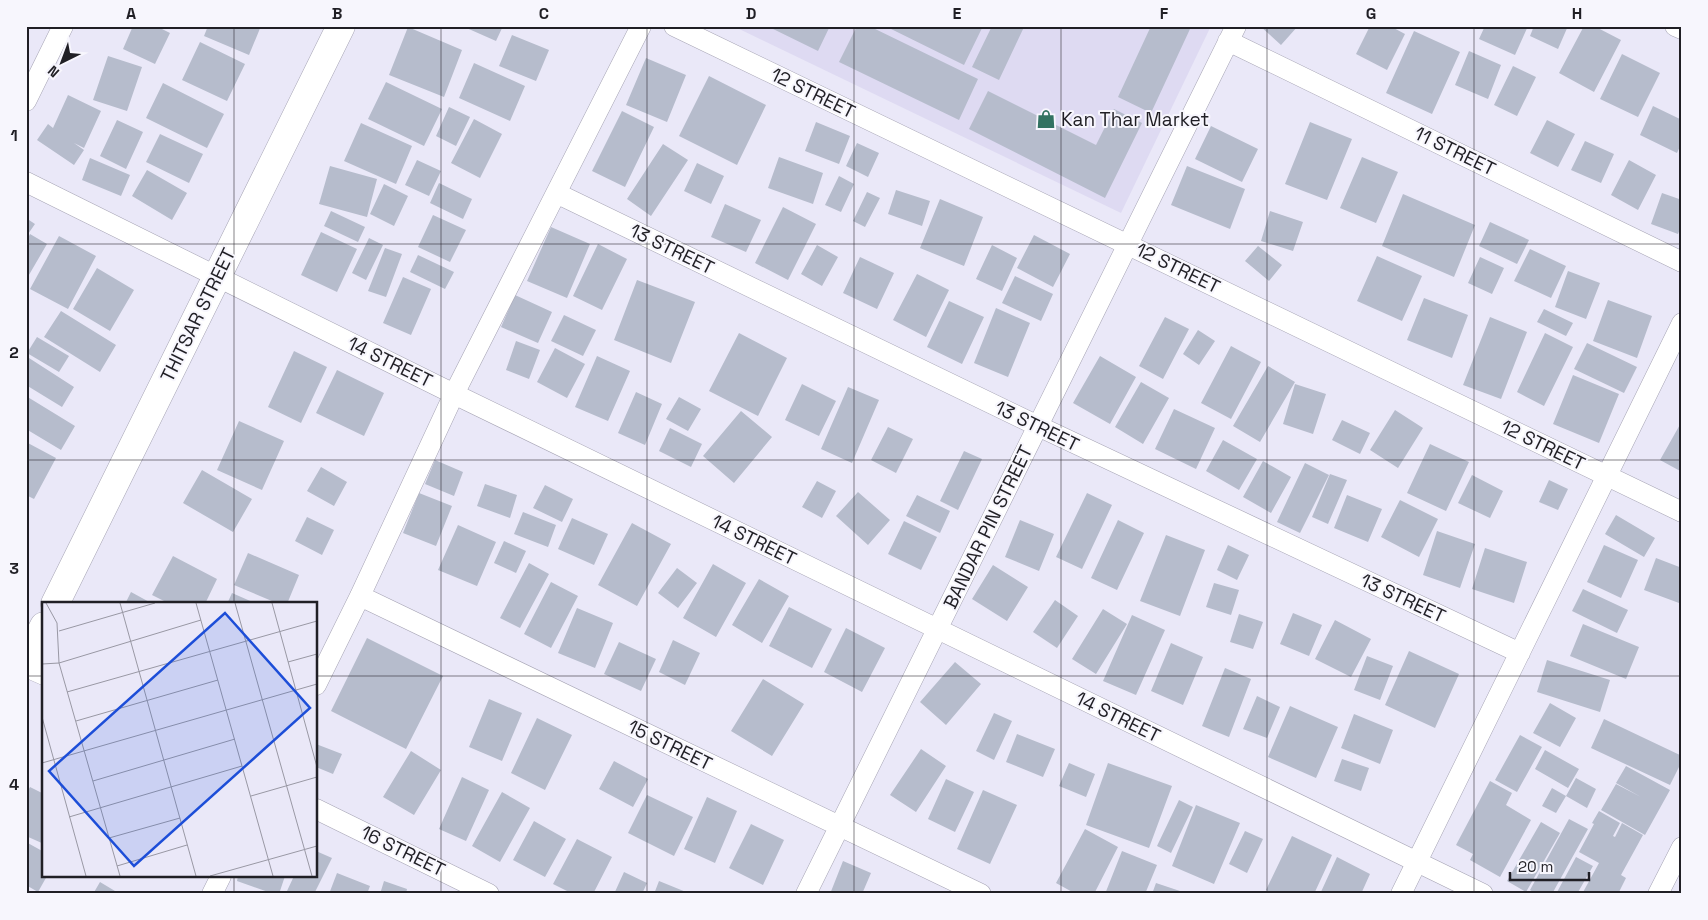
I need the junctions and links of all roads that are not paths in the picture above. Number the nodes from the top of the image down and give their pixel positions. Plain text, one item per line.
1 (64, 26) edge
2 (341, 26) edge
3 (641, 26) edge
4 (674, 26) edge
5 (1675, 26) edge
6 (1682, 30) edge
7 (1232, 34) edge
8 (26, 101) edge
9 (26, 182) edge
10 (556, 193) junction
11 (1128, 244) junction
12 (1682, 262) edge
13 (217, 277) junction
14 (1682, 323) edge
15 (454, 394) junction
16 (1038, 426) junction
17 (1607, 476) junction
18 (1682, 512) edge
19 (360, 596) junction
20 (56, 602) edge
21 (938, 629) junction
22 (42, 630) edge
23 (1520, 653) junction
24 (26, 661) edge
25 (26, 667) edge
26 (42, 675) edge
27 (318, 680) edge
28 (318, 810) edge
29 (840, 826) junction
30 (1682, 847) edge
31 (1417, 862) junction
32 (220, 878) edge
33 (212, 894) edge
34 (489, 894) edge
35 (806, 894) edge
36 (980, 894) edge
37 (1401, 894) edge
38 (1484, 894) edge
39 (1658, 894) edge

1 - 8 street
2 - 13 street, THITSAR STREET
3 - 10 street
4 - 11 street, 12 STREET
5 - 6 street
7 - 11 street, BANDAR PIN STREET
7 - 12 street, 11 STREET
9 - 13 street, 14 STREET
10 - 15 street
10 - 16 street, 13 STREET
11 - 16 street, BANDAR PIN STREET
11 - 17 street, 12 STREET
13 - 15 street, 14 STREET
13 - 20 street, THITSAR STREET
14 - 17 street
15 - 19 street
15 - 21 street, 14 STREET
16 - 21 street, BANDAR PIN STREET
16 - 23 street, 13 STREET
17 - 18 street, 12 STREET
17 - 23 street
19 - 27 street
19 - 29 street, 15 STREET
21 - 29 street, BANDAR PIN STREET
21 - 31 street, 14 STREET
22 - 24 street
23 - 31 street
25 - 26 street
28 - 34 street, 16 STREET
29 - 35 street, BANDAR PIN STREET
29 - 36 street, 15 STREET
30 - 39 street
31 - 37 street
31 - 38 street, 14 STREET
32 - 33 street

